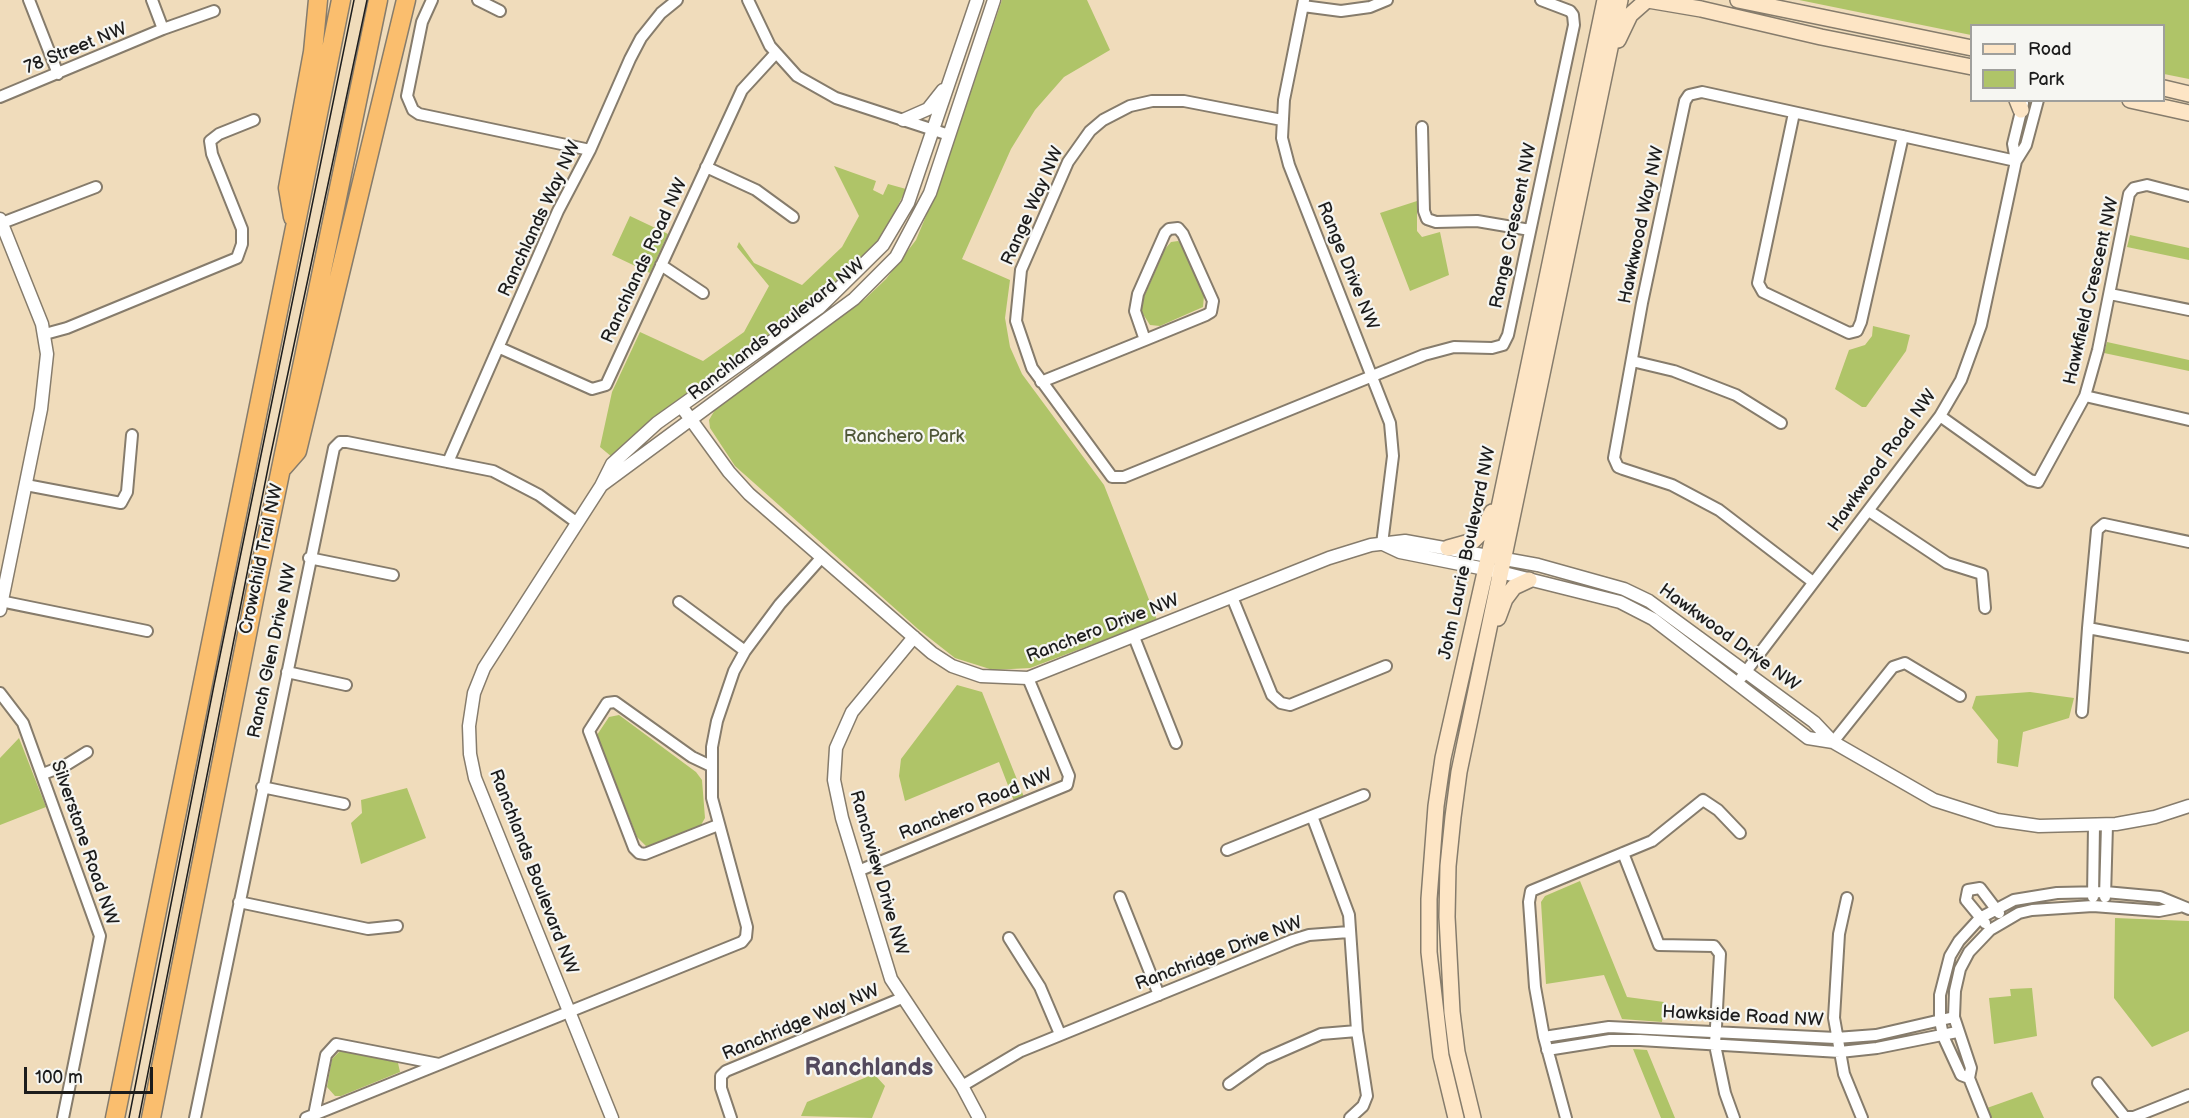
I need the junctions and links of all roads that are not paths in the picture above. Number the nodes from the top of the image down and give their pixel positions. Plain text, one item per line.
1 (29, 0) edge
2 (152, 0) edge
3 (318, 0) edge
4 (341, 0) edge
5 (378, 0) edge
6 (406, 0) edge
7 (432, 0) edge
8 (478, 0) edge
9 (677, 0) edge
10 (748, 0) edge
11 (977, 0) edge
12 (994, 0) edge
13 (1387, 0) edge
14 (1541, 0) edge
15 (1592, 0) edge
16 (1605, 0) edge
17 (1620, 0) edge
18 (1647, 0) edge
19 (1737, 0) edge
20 (1303, 3) edge
21 (214, 11) dead end
22 (500, 11) dead end
23 (1602, 16) junction
24 (163, 29) junction
25 (1970, 48) edge
26 (776, 53) junction
27 (1970, 67) edge
28 (1606, 71) junction
29 (58, 74) junction
30 (950, 82) junction
31 (2165, 88) edge
32 (2189, 94) edge
33 (0, 97) edge
34 (2037, 102) edge
35 (2139, 102) edge
36 (2020, 104) edge
37 (1794, 113) junction
38 (2189, 113) edge
39 (254, 120) dead end
40 (903, 120) junction
41 (1282, 120) junction
42 (1422, 127) dead end
43 (934, 130) junction
44 (949, 135) junction
45 (1902, 136) junction
46 (590, 150) junction
47 (2016, 161) junction
48 (706, 167) junction
49 (96, 187) dead end
50 (2189, 196) edge
51 (793, 217) dead end
52 (1, 221) edge
53 (294, 228) junction
54 (1530, 230) junction
55 (661, 265) junction
56 (703, 293) dead end
57 (2110, 294) junction
58 (2189, 310) edge
59 (45, 334) junction
60 (1145, 340) junction
61 (500, 348) junction
62 (1632, 361) junction
63 (1373, 376) junction
64 (1041, 382) junction
65 (2085, 396) junction
66 (681, 406) junction
67 (1940, 417) junction
68 (691, 420) junction
69 (2189, 420) edge
70 (1781, 423) dead end
71 (132, 435) dead end
72 (448, 462) junction
73 (280, 471) junction
74 (26, 485) junction
75 (601, 486) junction
76 (1501, 496) junction
77 (1869, 511) junction
78 (576, 522) junction
79 (2189, 542) edge
80 (1382, 544) junction
81 (1448, 548) junction
82 (822, 557) junction
83 (309, 558) junction
84 (1494, 564) junction
85 (393, 575) dead end
86 (1529, 580) junction
87 (1813, 582) junction
88 (1624, 589) junction
89 (1232, 597) junction
90 (679, 602) dead end
91 (1620, 602) junction
92 (1, 604) edge
93 (1985, 608) dead end
94 (2088, 628) junction
95 (1489, 630) junction
96 (147, 631) dead end
97 (914, 637) junction
98 (1134, 637) junction
99 (2189, 647) edge
100 (746, 651) junction
101 (1386, 666) dead end
102 (1746, 671) junction
103 (287, 672) junction
104 (1028, 678) junction
105 (1737, 683) junction
106 (346, 685) dead end
107 (0, 693) edge
108 (1959, 696) dead end
109 (2082, 712) dead end
110 (1833, 742) junction
111 (1176, 743) dead end
112 (87, 752) dead end
113 (711, 766) junction
114 (44, 774) junction
115 (262, 787) junction
116 (1364, 795) dead end
117 (344, 804) dead end
118 (2189, 806) edge
119 (1312, 816) junction
120 (718, 825) junction
121 (2094, 825) junction
122 (2107, 825) junction
123 (1740, 833) dead end
124 (1227, 850) dead end
125 (1623, 853) junction
126 (858, 871) junction
127 (2092, 892) junction
128 (2105, 892) junction
129 (1120, 897) dead end
130 (1847, 898) dead end
131 (239, 902) junction
132 (2093, 906) junction
133 (1996, 907) junction
134 (2105, 907) junction
135 (2184, 908) edge
136 (1980, 918) junction
137 (2005, 921) junction
138 (397, 926) dead end
139 (1990, 930) junction
140 (1349, 932) junction
141 (1009, 938) dead end
142 (1159, 994) junction
143 (902, 998) junction
144 (569, 1012) junction
145 (1954, 1017) junction
146 (1940, 1020) junction
147 (1357, 1031) junction
148 (1715, 1032) junction
149 (1957, 1032) junction
150 (1060, 1034) junction
151 (1943, 1036) junction
152 (1544, 1037) junction
153 (1836, 1038) junction
154 (1715, 1045) junction
155 (1547, 1050) junction
156 (1840, 1052) junction
157 (439, 1064) junction
158 (1969, 1078) junction
159 (2098, 1083) dead end
160 (1229, 1084) dead end
161 (962, 1086) junction
162 (2189, 1095) edge
163 (310, 1116) edge
164 (63, 1118) edge
165 (115, 1118) edge
166 (151, 1118) edge
167 (195, 1118) edge
168 (612, 1118) edge
169 (731, 1118) edge
170 (979, 1118) edge
171 (1350, 1118) edge
172 (1456, 1118) edge
173 (1473, 1118) edge
174 (1566, 1118) edge
175 (1734, 1118) edge
176 (1862, 1118) edge
177 (1984, 1118) edge

1 - 29 street
2 - 24 street
3 - 53 highway
4 - 53 highway, Crowchild Trail NW
5 - 73 highway, Crowchild Trail NW
6 - 73 highway
7 - 46 street
8 - 22 street
9 - 46 street, Ranchlands Way NW
10 - 26 street
11 - 30 street, Ranchlands Boulevard NW
12 - 44 street, Ranchlands Boulevard NW
13 - 20 street
14 - 54 street, Range Crescent NW
15 - 23 main road
16 - 23 main road, John Laurie Boulevard NW
17 - 28 main road, John Laurie Boulevard NW
18 - 27 main road
18 - 28 main road
19 - 25 main road
20 - 41 street, Range Drive NW
21 - 24 street, 78 Street NW
23 - 76 main road, John Laurie Boulevard NW
24 - 29 street, 78 Street NW
26 - 40 street
26 - 48 street, Ranchlands Road NW
28 - 84 main road, John Laurie Boulevard NW
29 - 33 street, 78 Street NW
30 - 40 street
30 - 43 street, Ranchlands Boulevard NW
31 - 32 main road
34 - 47 street, Hawkwood Road NW
35 - 38 main road
36 - 47 street, Hawkwood Road NW
37 - 45 street, Hawkwood Way NW
37 - 45 street
37 - 62 street, Hawkwood Way NW
39 - 59 street
40 - 43 street
41 - 63 street, Range Drive NW
41 - 64 street, Range Way NW
42 - 54 street
43 - 44 street
43 - 66 street, Ranchlands Boulevard NW
44 - 68 street, Ranchlands Boulevard NW
45 - 47 street, Hawkwood Way NW
46 - 61 street, Ranchlands Way NW
47 - 67 street, Hawkwood Road NW
48 - 51 street
48 - 55 street, Ranchlands Road NW
49 - 52 street
50 - 57 street, Hawkfield Crescent NW
52 - 59 street
53 - 165 highway, Crowchild Trail NW
54 - 63 street, Range Crescent NW
55 - 56 street
55 - 61 street, Ranchlands Road NW
57 - 58 street
57 - 65 street, Hawkfield Crescent NW
59 - 74 street
60 - 60 street
60 - 64 street
61 - 72 street, Ranchlands Way NW
62 - 70 street
62 - 87 street, Hawkwood Way NW
63 - 64 street, Range Way NW
63 - 80 street, Range Drive NW
65 - 67 street, Hawkfield Crescent NW
65 - 69 street
66 - 68 street, Ranchero Drive NW
66 - 75 street, Ranchlands Boulevard NW
67 - 77 street, Hawkwood Road NW
68 - 75 street, Ranchlands Boulevard NW
68 - 82 street, Ranchero Drive NW
71 - 74 street
72 - 78 street, Ranch Glen Drive NW
72 - 83 street, Ranch Glen Drive NW
73 - 166 highway, Crowchild Trail NW
74 - 92 street
75 - 78 street, Ranchlands Boulevard NW
76 - 81 main road
76 - 84 main road, John Laurie Boulevard NW
77 - 87 street, Hawkwood Road NW
77 - 93 street
78 - 144 street, Ranchlands Boulevard NW
79 - 94 street
80 - 81 street, Ranchero Drive NW
80 - 84 street
80 - 89 street, Ranchero Drive NW
81 - 84 street, Ranchero Drive NW
82 - 97 street, Ranchero Drive NW
82 - 100 street
83 - 85 street
83 - 103 street, Ranch Glen Drive NW
84 - 86 street, Hawkwood Drive NW
84 - 88 street, Hawkwood Drive NW
84 - 95 main road, John Laurie Boulevard NW
84 - 172 main road, John Laurie Boulevard NW
86 - 91 street, Hawkwood Drive NW
86 - 95 main road
87 - 102 street, Hawkwood Road NW
88 - 91 street
88 - 102 street, Hawkwood Drive NW
89 - 98 street, Ranchero Drive NW
89 - 101 street
90 - 100 street
91 - 105 street, Hawkwood Drive NW
92 - 96 street
94 - 99 street
94 - 109 street
95 - 173 main road, John Laurie Boulevard NW
97 - 104 street, Ranchero Drive NW
97 - 126 street, Ranchview Drive NW
98 - 104 street, Ranchero Drive NW
98 - 111 street
100 - 113 street
102 - 105 street, Hawkwood Road NW
102 - 110 street, Hawkwood Drive NW
103 - 106 street
103 - 115 street, Ranch Glen Drive NW
104 - 126 street, Ranchero Road NW
105 - 110 street, Hawkwood Drive NW
107 - 114 street, Silverstone Road NW
108 - 110 street
110 - 121 street, Hawkwood Drive NW
112 - 114 street
113 - 120 street
113 - 120 street
114 - 164 street, Silverstone Road NW
115 - 117 street
115 - 131 street, Ranch Glen Drive NW
116 - 119 street
118 - 122 street, Hawkwood Drive NW
119 - 124 street
119 - 140 street
120 - 144 street
121 - 122 street, Hawkwood Drive NW
121 - 127 street
122 - 128 street
123 - 125 street
125 - 148 street
125 - 152 street
126 - 143 street, Ranchview Drive NW
127 - 128 street
127 - 132 street
127 - 133 street
128 - 134 street
128 - 135 street
129 - 142 street
130 - 153 street
131 - 138 street
131 - 167 street, Ranch Glen Drive NW
132 - 134 street
132 - 137 street
133 - 136 street
133 - 136 street
133 - 137 street
134 - 135 street
136 - 139 street
136 - 146 street
137 - 139 street
139 - 145 street
140 - 142 street, Ranchridge Drive NW
140 - 147 street
141 - 150 street
142 - 150 street, Ranchridge Drive NW
143 - 161 street, Ranchview Drive NW
143 - 169 street, Ranchridge Way NW
144 - 157 street
144 - 168 street, Ranchlands Boulevard NW
145 - 146 street, Hawkside Road NW
145 - 149 street
146 - 151 street
146 - 153 street, Hawkside Road NW
147 - 160 street
147 - 171 street
148 - 152 street, Hawkside Road NW
148 - 153 street, Hawkside Road NW
148 - 154 street
149 - 151 street, Hawkside Road NW
149 - 158 street
150 - 161 street, Ranchridge Drive NW
151 - 156 street, Hawkside Road NW
151 - 158 street
152 - 155 street
153 - 156 street
154 - 155 street, Hawkside Road NW
154 - 156 street, Hawkside Road NW
154 - 175 street
155 - 174 street
156 - 176 street
157 - 163 street
157 - 163 street
158 - 177 street
159 - 162 street
161 - 170 street, Ranchview Drive NW

